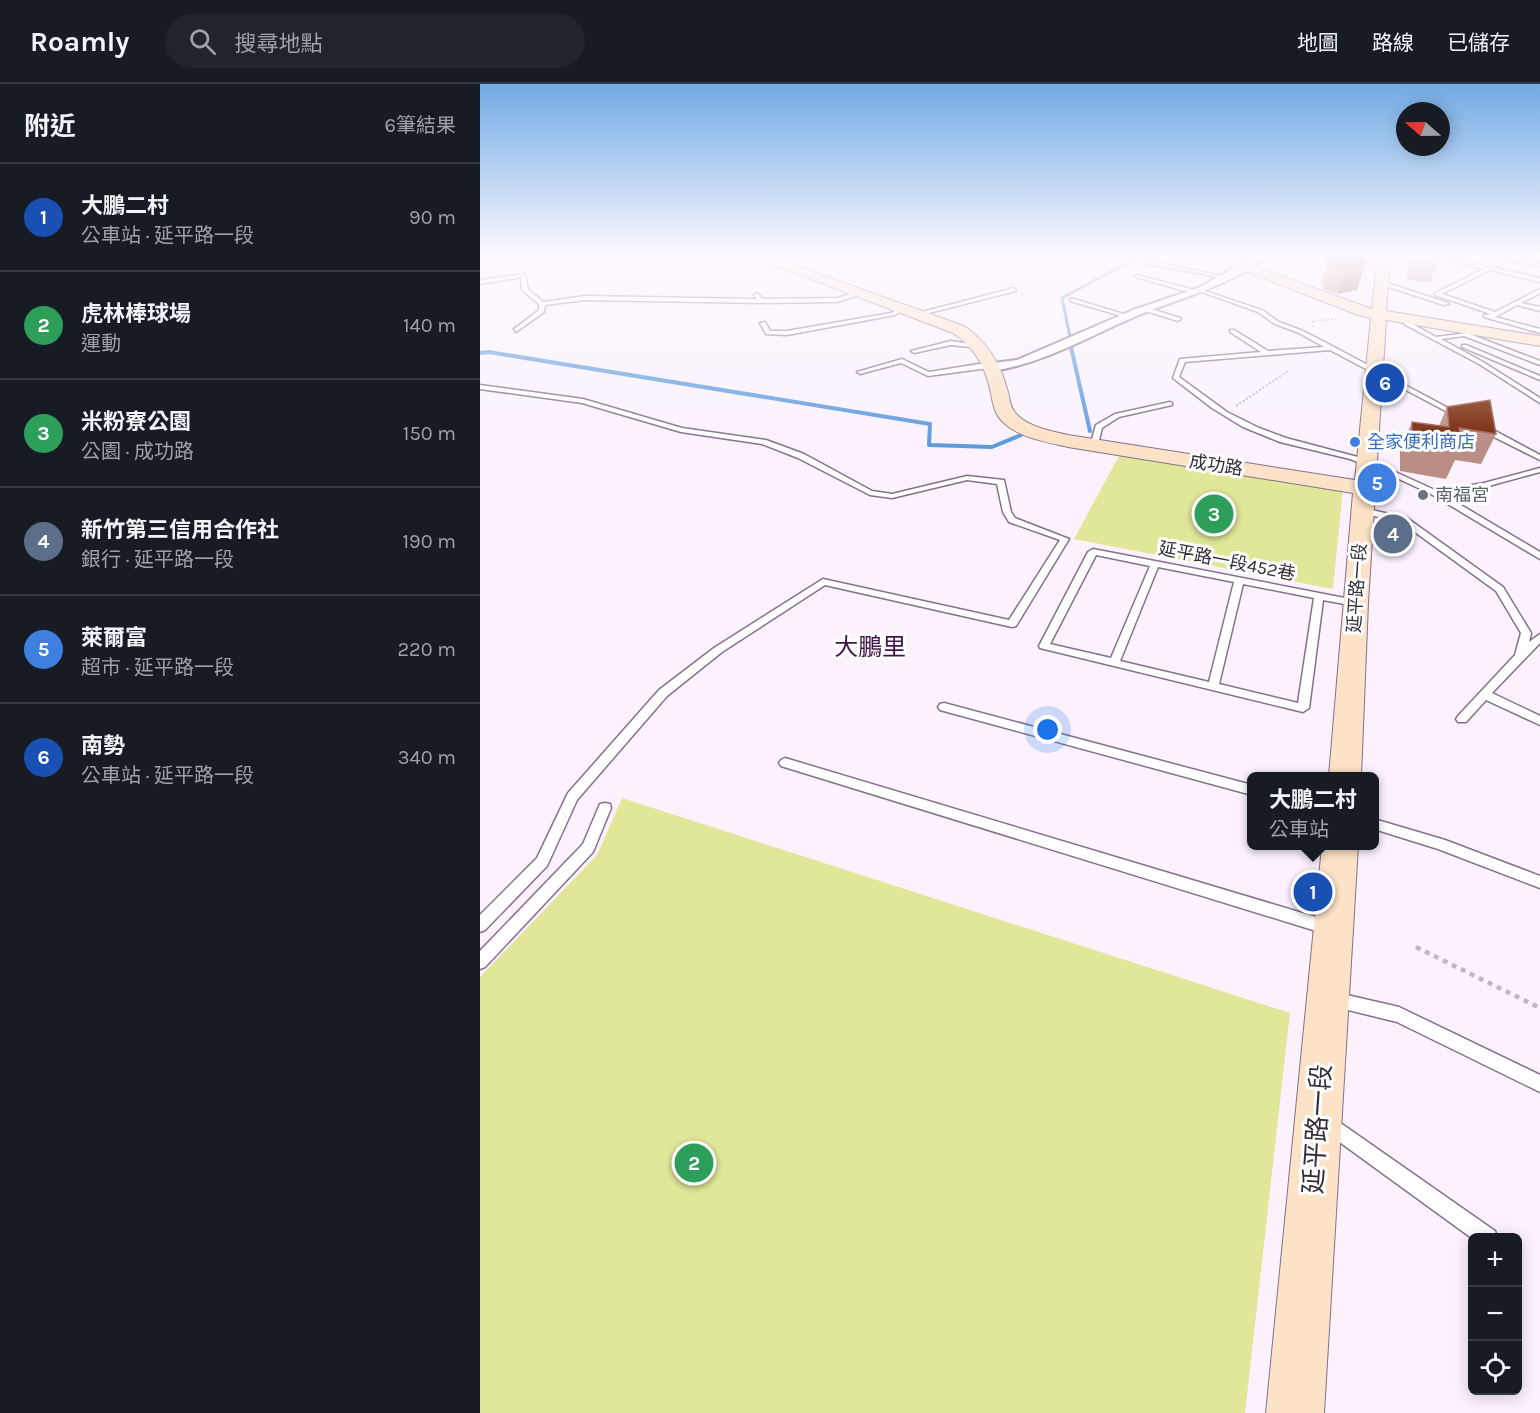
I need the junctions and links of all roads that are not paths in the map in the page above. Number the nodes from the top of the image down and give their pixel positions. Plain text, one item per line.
1 (533, 317) edge
2 (872, 317) edge
3 (930, 317) edge
4 (1125, 317) edge
5 (1171, 317) edge
6 (1269, 317) edge
7 (1379, 317) edge
8 (1386, 317) edge
9 (1387, 317) edge
10 (1489, 317) edge
11 (1178, 319) dead end
12 (1407, 320) junction
13 (763, 323) dead end
14 (516, 330) dead end
15 (1232, 331) dead end
16 (1540, 331) edge
17 (1465, 332) junction
18 (1540, 336) edge
19 (1440, 338) junction
20 (1540, 341) edge
21 (980, 346) junction
22 (1332, 348) junction
23 (914, 351) dead end
24 (1267, 352) junction
25 (1540, 363) edge
26 (993, 367) junction
27 (1374, 370) junction
28 (860, 372) dead end
29 (1540, 378) edge
30 (480, 387) edge
31 (1540, 401) edge
32 (1170, 404) dead end
33 (1094, 446) junction
34 (1540, 458) edge
35 (1540, 470) edge
36 (1365, 487) junction
37 (1434, 494) junction
38 (1540, 556) edge
39 (1155, 564) junction
40 (1239, 580) junction
41 (1319, 596) junction
42 (1356, 603) junction
43 (1540, 636) edge
44 (1520, 656) junction
45 (1114, 663) junction
46 (1213, 686) junction
47 (1484, 694) junction
48 (944, 707) dead end
49 (1462, 719) dead end
50 (1540, 720) edge
51 (785, 763) dead end
52 (1345, 772) edge
53 (1247, 789) edge
54 (605, 808) dead end
55 (1379, 826) edge
56 (1340, 850) edge
57 (1540, 882) edge
58 (480, 925) edge
59 (1333, 930) junction
60 (480, 962) edge
61 (1327, 999) junction
62 (1540, 1084) edge
63 (1318, 1116) junction
64 (1481, 1233) edge
65 (1295, 1413) edge

1 - 14 lane
2 - 13 lane
3 - 21 street, 成功路
4 - 26 street
5 - 11 lane
6 - 22 lane
7 - 27 street, 延平路一段
8 - 12 street
9 - 18 street
10 - 16 lane
12 - 17 street
12 - 19 lane
15 - 24 lane
17 - 19 lane
17 - 20 street
17 - 25 lane
19 - 29 lane
19 - 31 lane
21 - 23 lane
21 - 26 street, 成功路
22 - 24 lane
22 - 27 lane
24 - 36 lane
26 - 28 lane
26 - 33 street, 成功路
27 - 34 lane
27 - 36 street, 延平路一段
30 - 58 lane
32 - 33 lane
33 - 36 street, 成功路
35 - 37 lane
36 - 37 lane
36 - 42 street, 延平路一段
36 - 44 lane
37 - 38 lane
39 - 40 lane, 延平路一段452巷
39 - 45 lane
39 - 45 lane, 延平路一段452巷
40 - 41 lane, 延平路一段452巷
40 - 46 lane
41 - 42 lane, 延平路一段452巷
41 - 46 lane
42 - 52 street, 延平路一段
43 - 44 lane
44 - 47 lane
45 - 46 lane
47 - 49 lane
47 - 50 lane
48 - 53 lane
51 - 59 lane
54 - 60 lane
55 - 57 lane
56 - 59 street, 延平路一段
59 - 61 street, 延平路一段
61 - 62 lane
61 - 63 street, 延平路一段
63 - 64 lane
63 - 65 street, 延平路一段

